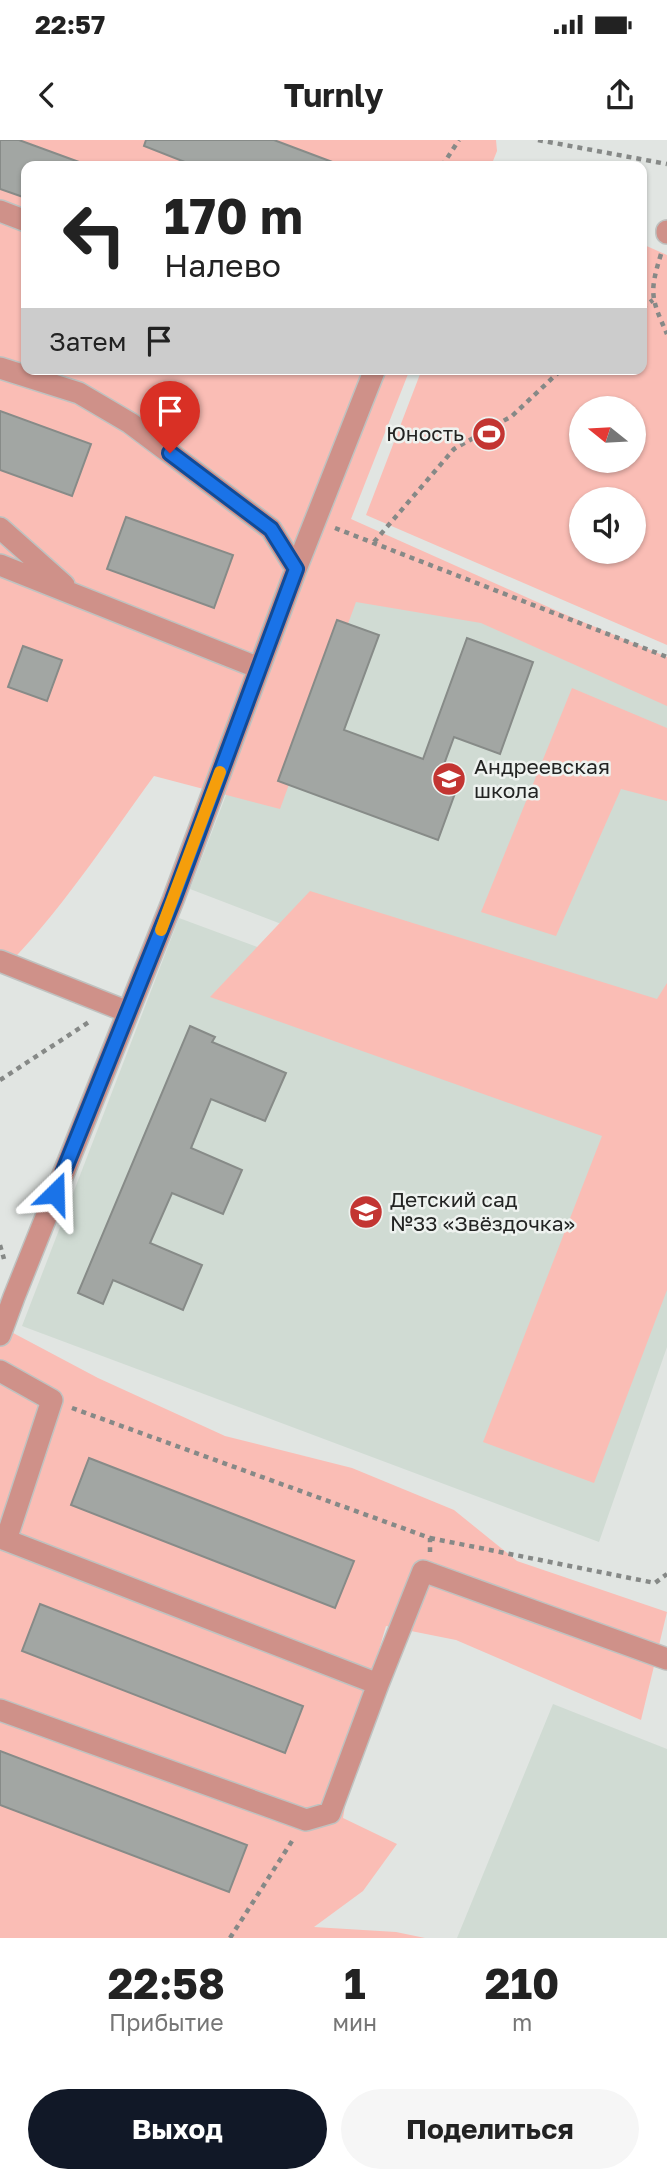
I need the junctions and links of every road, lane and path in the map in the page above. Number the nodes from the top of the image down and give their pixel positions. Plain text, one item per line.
1 (459, 140) edge
2 (538, 140) edge
3 (446, 161) edge
4 (667, 164) edge
5 (0, 211) edge
6 (21, 219) edge
7 (667, 232) edge
8 (653, 300) junction
9 (647, 304) edge
10 (667, 334) edge
11 (0, 368) edge
12 (21, 375) edge
13 (22, 375) edge
14 (373, 375) edge
15 (556, 375) edge
16 (314, 520) junction
17 (0, 528) edge
18 (374, 542) junction
19 (0, 565) edge
20 (296, 569) junction
21 (75, 595) junction
22 (667, 657) edge
23 (259, 668) junction
24 (0, 961) edge
25 (121, 1009) junction
26 (0, 1080) edge
27 (0, 1335) edge
28 (0, 1371) edge
29 (52, 1400) junction
30 (430, 1538) junction
31 (2, 1544) edge
32 (423, 1572) junction
33 (667, 1574) edge
34 (667, 1659) edge
35 (378, 1684) junction
36 (0, 1710) edge
37 (306, 1820) junction
38 (230, 1938) edge

1 - 3 path
2 - 4 path
5 - 6 lane
7 - 8 path
8 - 9 path
8 - 10 path
11 - 12 lane
13 - 20 lane
14 - 16 lane
15 - 18 path
16 - 18 path
16 - 20 lane
17 - 21 lane
18 - 22 path
19 - 21 lane
20 - 23 lane
21 - 23 lane
23 - 25 lane
24 - 25 lane
25 - 26 path
25 - 27 lane
28 - 29 lane
29 - 30 path
29 - 31 lane
30 - 32 path
30 - 33 path
31 - 35 lane
32 - 34 lane
32 - 35 lane
35 - 37 lane
36 - 37 lane
37 - 38 path

